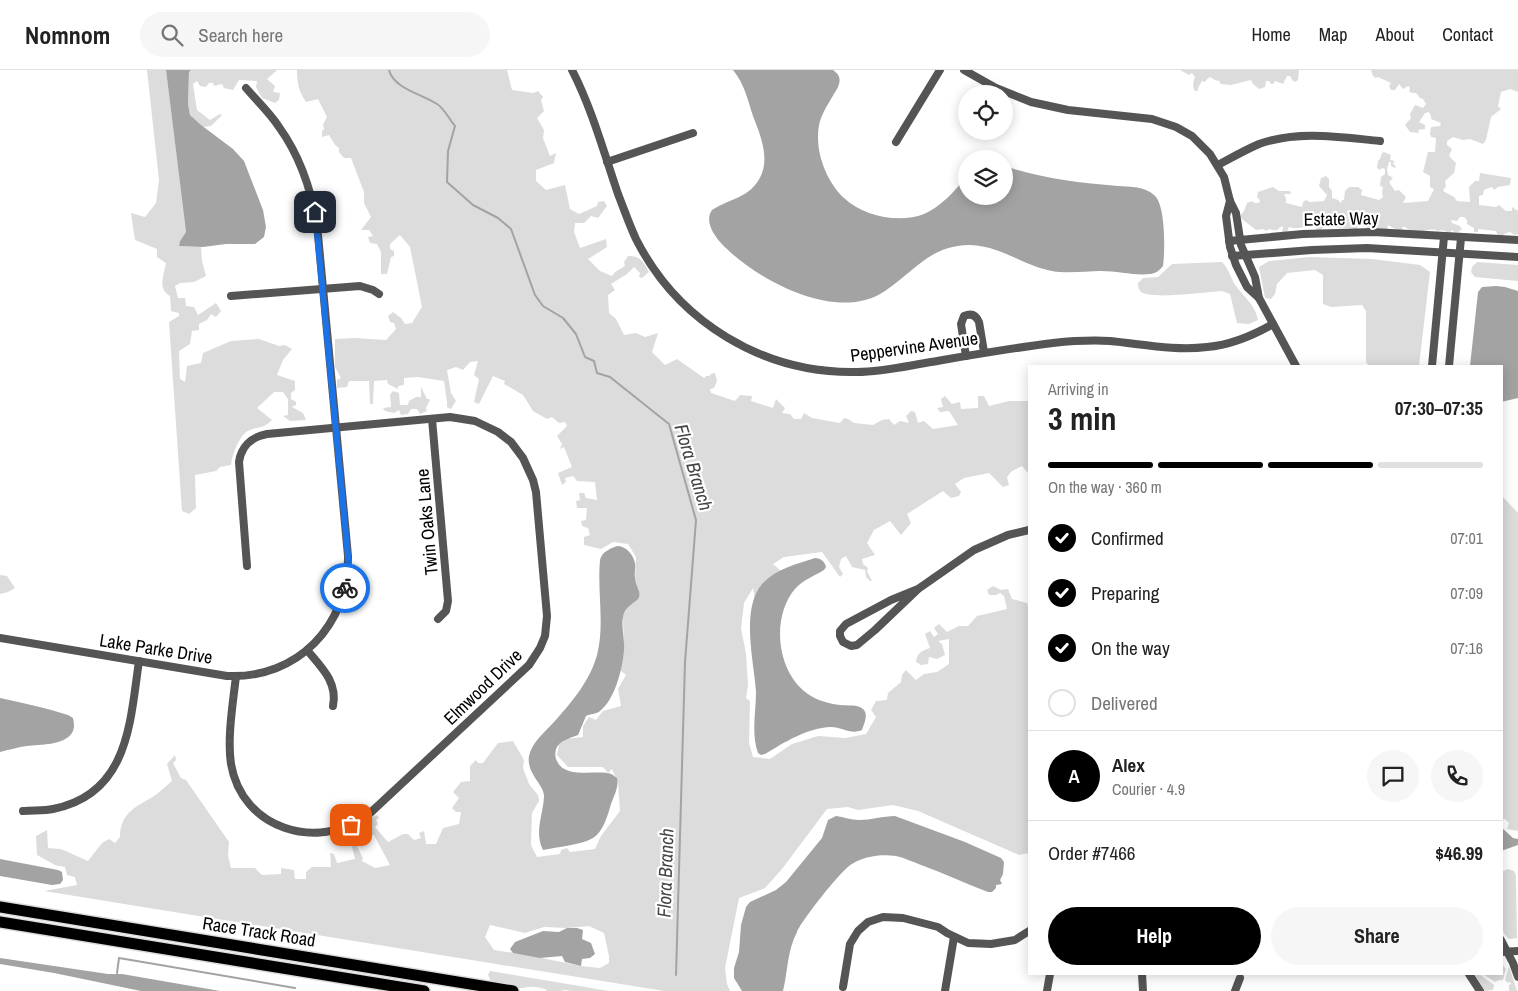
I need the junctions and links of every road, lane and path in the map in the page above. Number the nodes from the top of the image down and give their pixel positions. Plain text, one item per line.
1 (572, 70) edge
2 (940, 70) edge
3 (964, 70) edge
4 (246, 88) dead end
5 (692, 133) dead end
6 (1380, 141) dead end
7 (896, 142) dead end
8 (607, 162) junction
9 (1218, 165) junction
10 (1230, 201) junction
11 (1444, 237) junction
12 (1457, 238) junction
13 (1518, 240) edge
14 (1241, 242) junction
15 (1230, 244) junction
16 (1443, 254) junction
17 (1460, 254) junction
18 (1245, 255) junction
19 (1232, 256) junction
20 (1518, 257) edge
21 (323, 289) junction
22 (379, 294) dead end
23 (231, 296) dead end
24 (1259, 298) junction
25 (1273, 324) junction
26 (984, 352) junction
27 (966, 356) junction
28 (1295, 365) edge
29 (1432, 365) edge
30 (1449, 365) edge
31 (432, 418) junction
32 (336, 427) junction
33 (1028, 530) edge
34 (247, 566) dead end
35 (918, 589) junction
36 (438, 620) dead end
37 (0, 638) edge
38 (307, 650) junction
39 (139, 661) junction
40 (236, 676) junction
41 (333, 706) dead end
42 (23, 811) dead end
43 (0, 907) edge
44 (0, 922) edge
45 (1028, 932) edge
46 (954, 937) junction
47 (1518, 951) edge
48 (1504, 952) edge
49 (343, 964) junction
50 (326, 975) junction
51 (1050, 975) edge
52 (1142, 975) edge
53 (1470, 975) edge
54 (1518, 977) edge
55 (1240, 978) dead end
56 (441, 985) edge
57 (843, 987) dead end
58 (488, 989) edge
59 (424, 991) edge
60 (513, 991) edge
61 (945, 991) edge
62 (1047, 991) edge
63 (1143, 991) edge
64 (1235, 991) edge
65 (1480, 991) edge

1 - 8 street, Peppervine Avenue
2 - 7 street
3 - 9 street
4 - 21 street, Lake Parke Drive
5 - 8 street
6 - 9 street
8 - 27 street, Peppervine Avenue
9 - 10 street
10 - 14 street
10 - 15 street
11 - 12 street, Estate Way
11 - 14 street, Estate Way
11 - 16 street
12 - 13 street, Estate Way
12 - 17 street
14 - 15 street, Estate Way
14 - 18 street
15 - 19 street
16 - 17 street, Estate Way
16 - 18 street, Estate Way
16 - 29 street
17 - 20 street, Estate Way
17 - 30 street
18 - 19 street, Estate Way
18 - 24 street
19 - 24 street
21 - 22 street
21 - 23 street
21 - 32 street, Lake Parke Drive
24 - 25 street
25 - 26 street, Peppervine Avenue
25 - 28 street
26 - 27 street, Peppervine Avenue
26 - 27 street
31 - 32 street, Elmwood Drive
31 - 36 street, Twin Oaks Lane
31 - 40 street, Elmwood Drive
32 - 34 street, Elmwood Drive
32 - 38 street, Lake Parke Drive
33 - 35 street
35 - 35 street
37 - 39 street, Lake Parke Drive
38 - 40 street, Lake Parke Drive
38 - 41 street
39 - 40 street, Lake Parke Drive
39 - 42 street
43 - 49 main road, Race Track Road
44 - 50 main road, Race Track Road
45 - 46 street
46 - 57 street
46 - 61 street
47 - 48 street
48 - 54 street
49 - 50 main road
49 - 56 main road, Race Track Road
50 - 59 main road, Race Track Road
51 - 62 street
52 - 63 street
53 - 65 street
55 - 64 street
56 - 58 main road, Race Track Road
58 - 60 main road, Race Track Road

